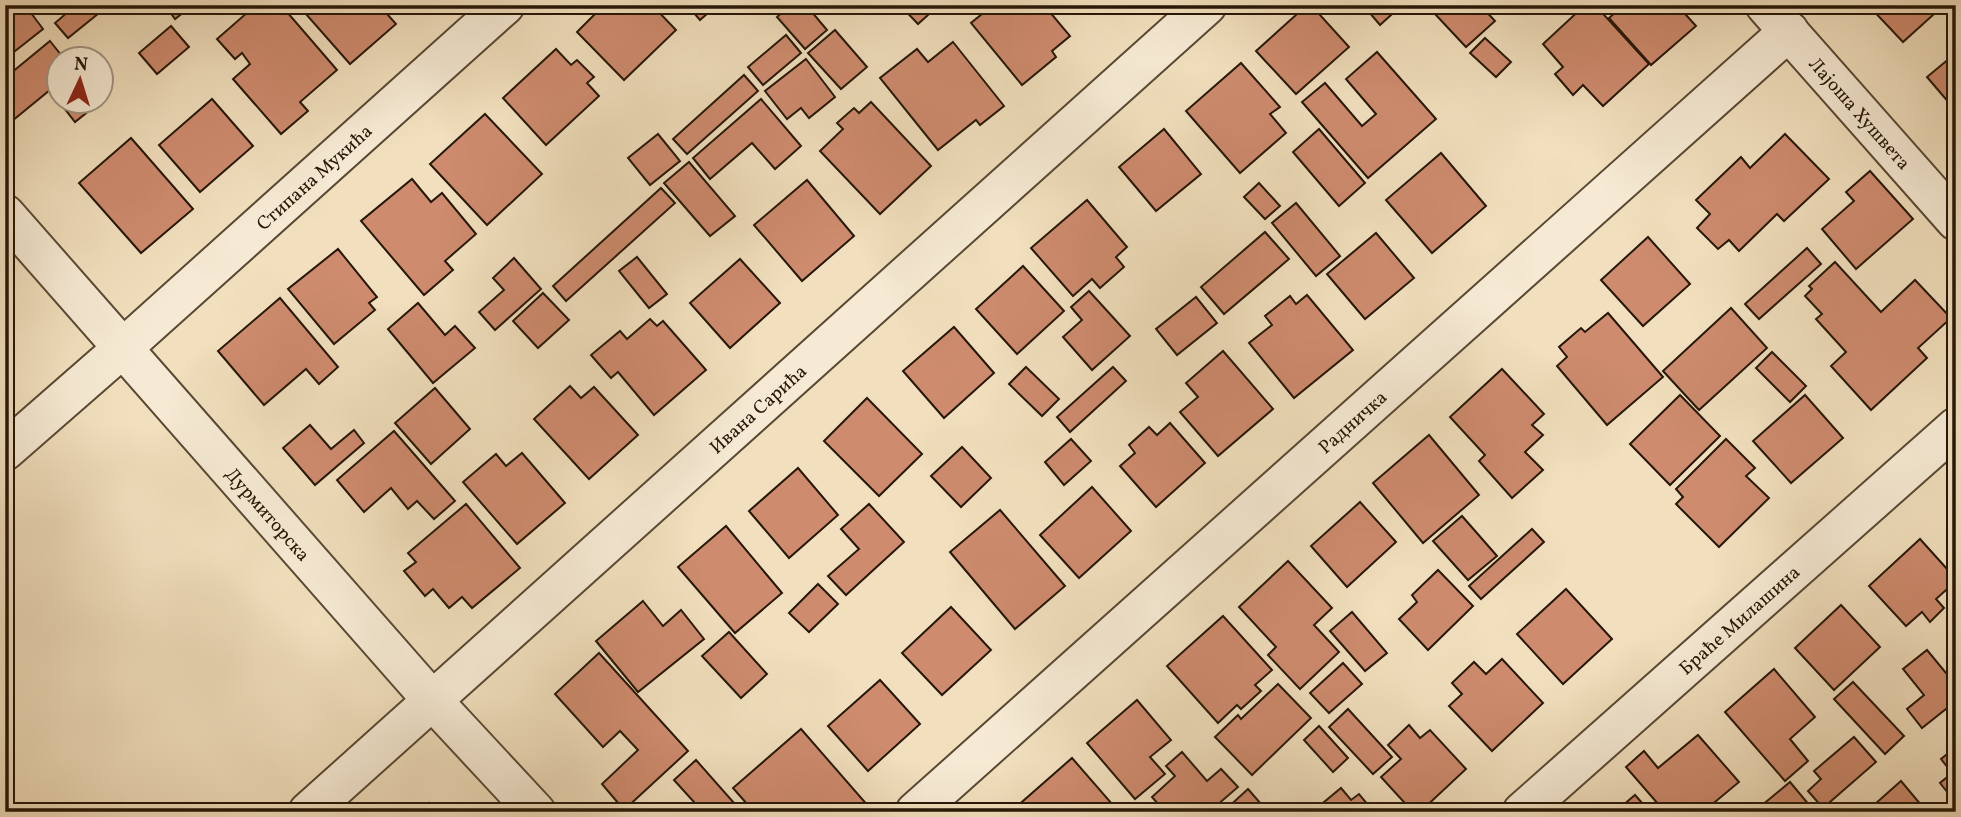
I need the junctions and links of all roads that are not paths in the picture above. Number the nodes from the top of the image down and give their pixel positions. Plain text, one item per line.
1 (505, 5) edge
2 (1207, 5) edge
3 (1777, 18) edge
4 (5, 214) edge
5 (1956, 221) edge
6 (124, 347) junction
7 (1956, 428) edge
8 (5, 451) edge
9 (432, 700) junction
10 (308, 812) edge
11 (536, 812) edge
12 (915, 812) edge
13 (1522, 812) edge

1 - 6 street, Стипана Мукића
2 - 9 street, Ивана Сарића
3 - 5 street, Лајоша Хушвета
3 - 12 street, Радничка
4 - 6 street, Дурмиторска
6 - 8 street, Стипана Мукића
6 - 9 street, Дурмиторска
7 - 13 street, Браће Милашина
9 - 10 street, Ивана Сарића
9 - 11 street, Дурмиторска

